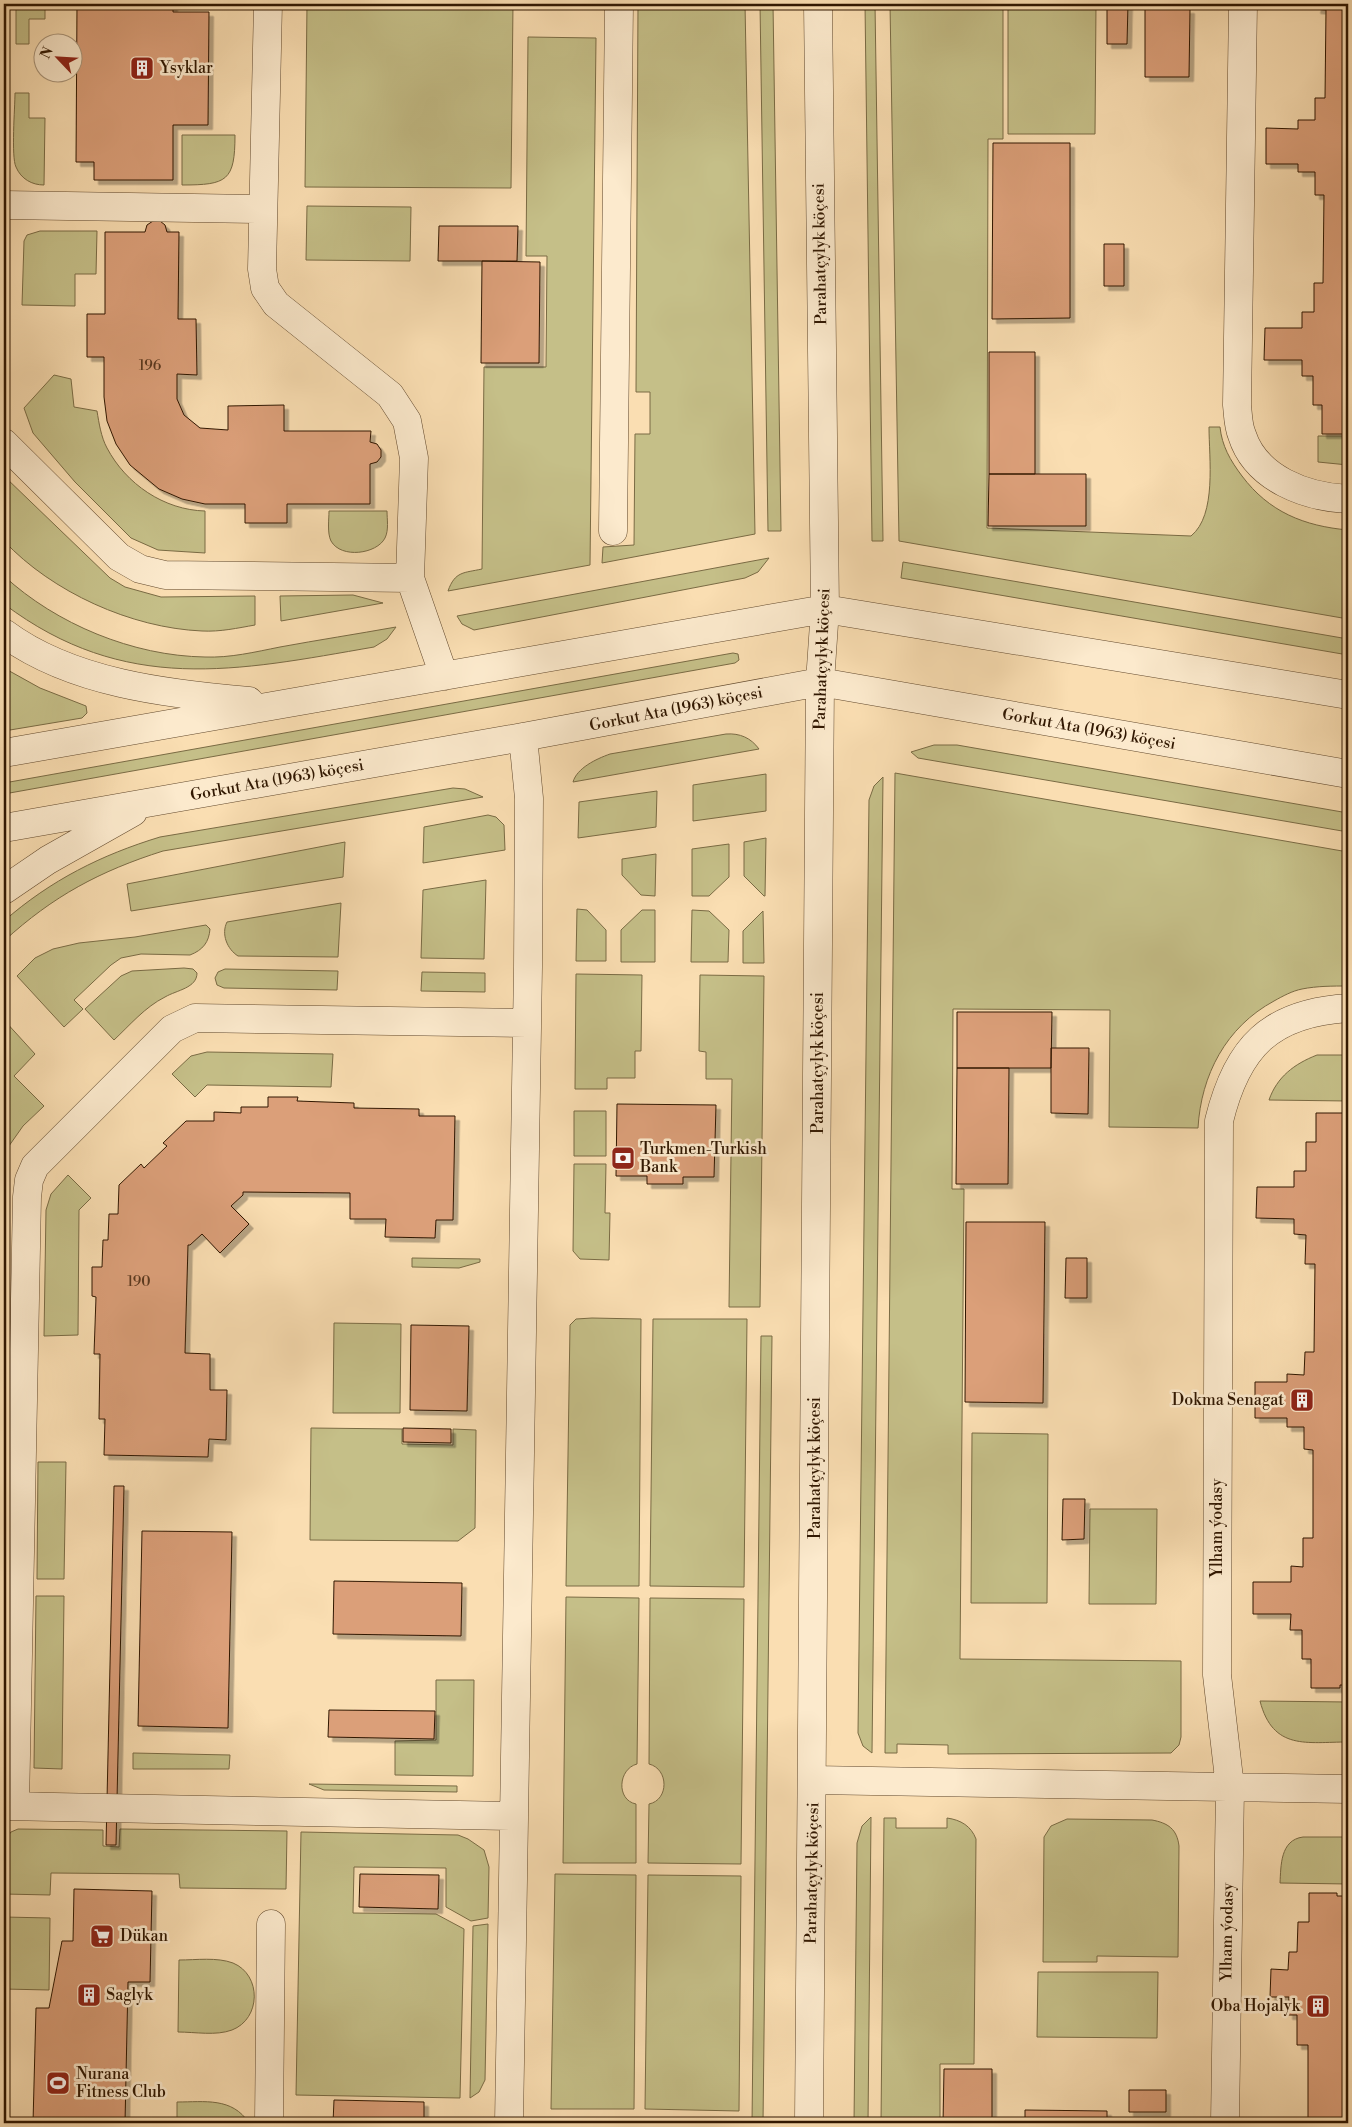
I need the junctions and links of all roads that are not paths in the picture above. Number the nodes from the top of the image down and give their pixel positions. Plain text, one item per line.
1 (268, 4) edge
2 (620, 4) edge
3 (818, 4) edge
4 (1242, 4) edge
5 (4, 205) edge
6 (263, 209) junction
7 (4, 443) edge
8 (1348, 499) edge
9 (613, 531) dead end
10 (410, 578) junction
11 (825, 609) junction
12 (4, 633) edge
13 (444, 676) junction
14 (820, 682) junction
15 (1348, 695) edge
16 (288, 705) junction
17 (523, 737) junction
18 (4, 753) edge
19 (1348, 774) edge
20 (150, 802) junction
21 (4, 828) edge
22 (4, 890) edge
23 (1348, 1008) edge
24 (527, 1023) junction
25 (814, 1780) junction
26 (1230, 1787) junction
27 (1348, 1789) edge
28 (9, 1806) edge
29 (514, 1816) junction
30 (271, 1924) dead end
31 (269, 2123) edge
32 (509, 2123) edge
33 (810, 2123) edge
34 (1225, 2123) edge

1 - 6 street
2 - 9 street
3 - 11 street, Parahatçylyk köçesi
4 - 8 street
5 - 6 street
6 - 10 street
7 - 10 street
10 - 13 street
11 - 13 street
11 - 14 street, Parahatçylyk köçesi
11 - 15 street
12 - 16 street
13 - 16 street
14 - 17 street, Gorkut Ata (1963) köçesi
14 - 19 street, Gorkut Ata (1963) köçesi
14 - 25 street, Parahatçylyk köçesi
16 - 18 street
17 - 20 street, Gorkut Ata (1963) köçesi
17 - 24 street
20 - 21 street, Gorkut Ata (1963) köçesi
20 - 22 street
23 - 26 street, Ylham ýodasy
24 - 28 street
24 - 29 street
25 - 26 street
25 - 33 street, Parahatçylyk köçesi
26 - 27 street
26 - 34 street, Ylham ýodasy
28 - 29 street
29 - 32 street
30 - 31 street

